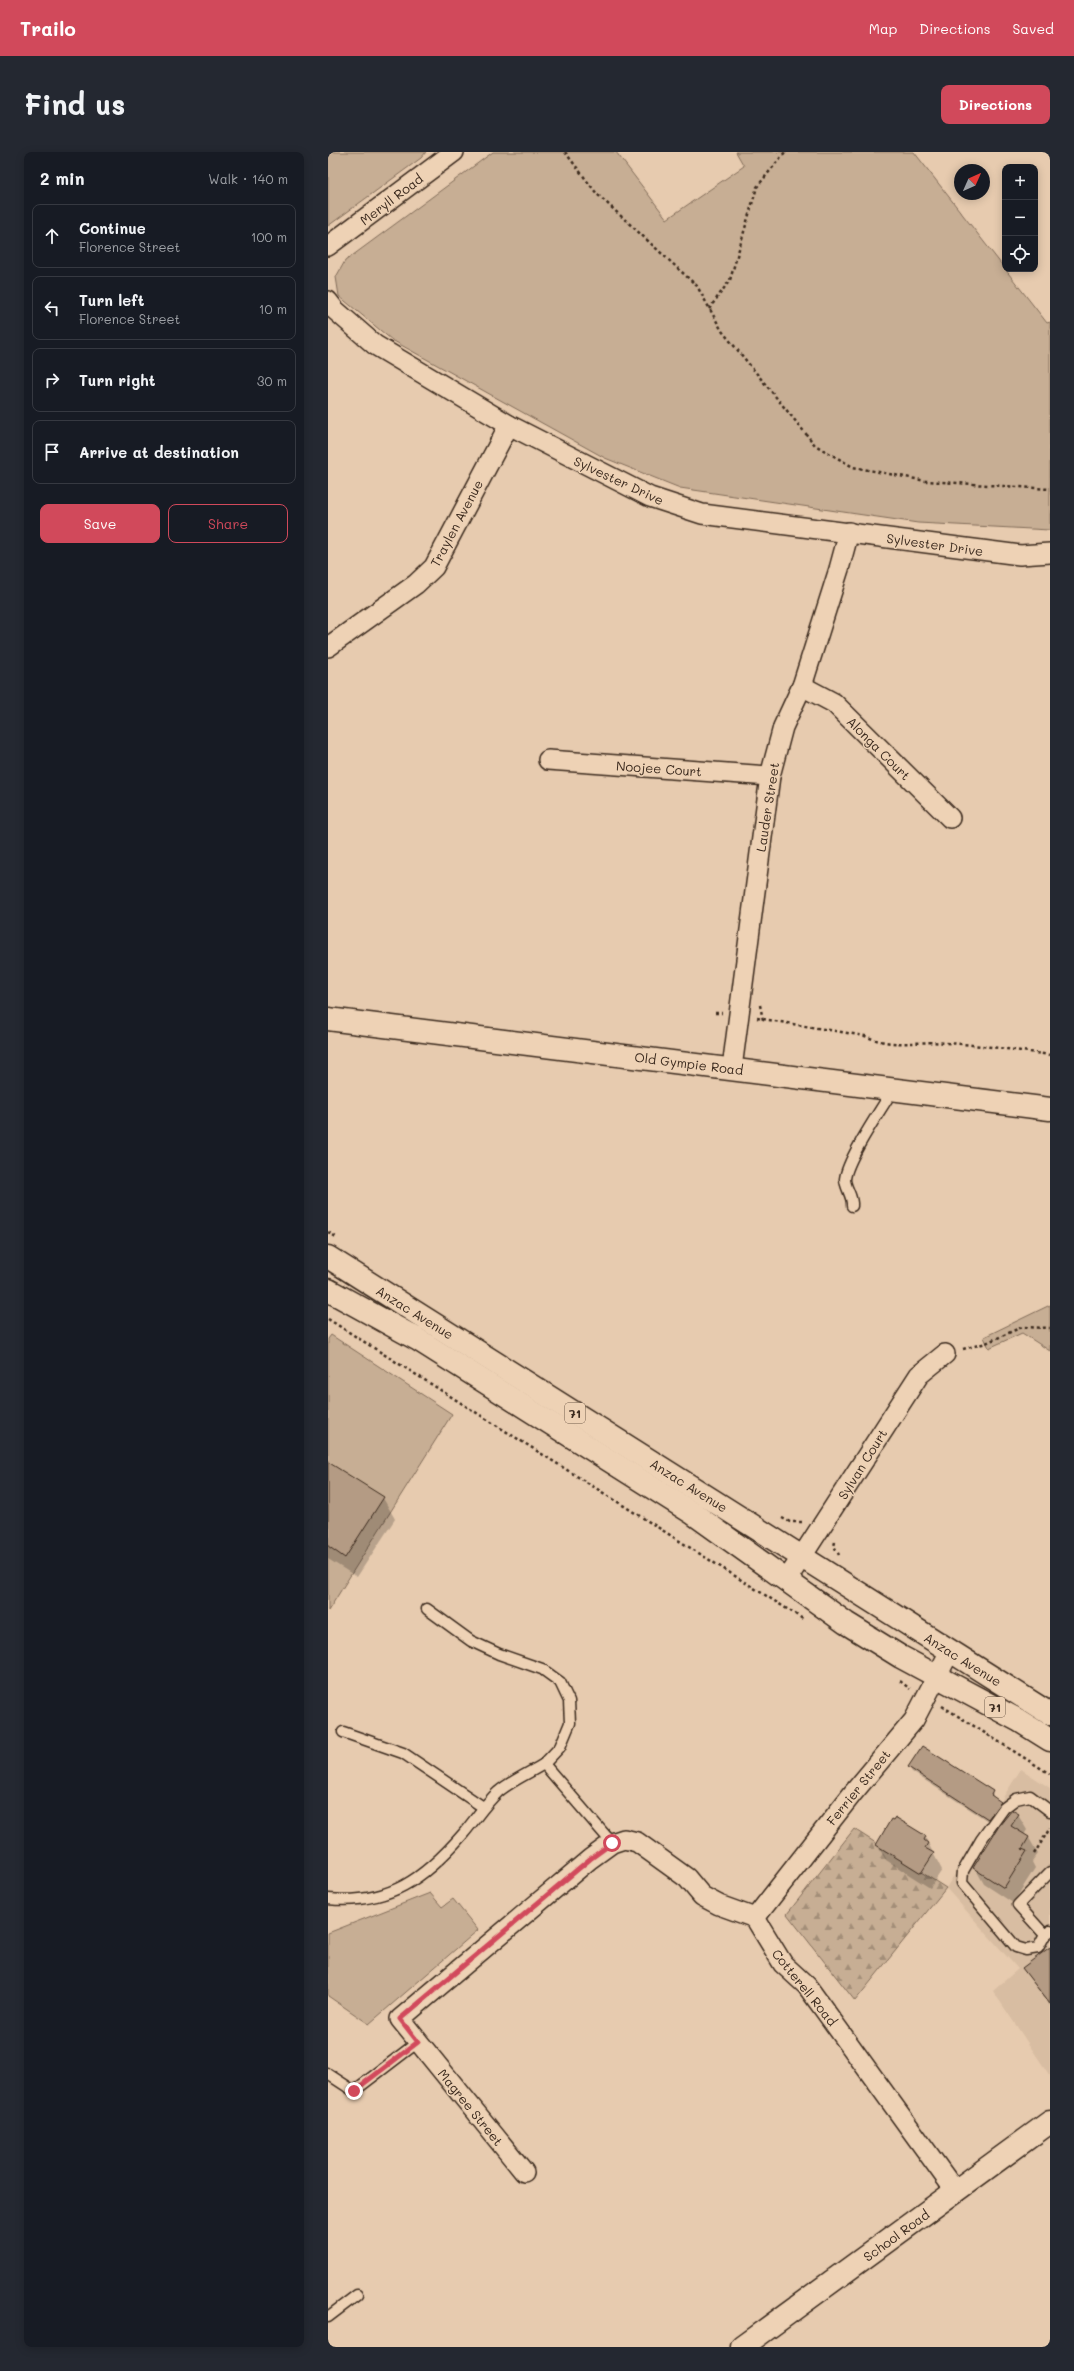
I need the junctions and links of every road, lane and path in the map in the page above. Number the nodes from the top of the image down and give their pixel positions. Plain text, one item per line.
1 (454, 152) edge
2 (564, 152) edge
3 (785, 152) edge
4 (328, 246) edge
5 (328, 301) edge
6 (709, 309) junction
7 (510, 426) junction
8 (1050, 489) edge
9 (849, 532) junction
10 (1050, 553) edge
11 (328, 647) edge
12 (802, 686) junction
13 (548, 760) dead end
14 (770, 776) junction
15 (950, 818) dead end
16 (759, 999) dead end
17 (715, 1013) dead end
18 (738, 1015) junction
19 (328, 1019) edge
20 (763, 1020) junction
21 (1050, 1055) edge
22 (732, 1068) junction
23 (894, 1088) junction
24 (1050, 1109) edge
25 (852, 1206) dead end
26 (328, 1257) edge
27 (349, 1270) junction
28 (331, 1291) edge
29 (328, 1319) edge
30 (1050, 1328) edge
31 (945, 1354) joint
32 (802, 1557) junction
33 (786, 1581) junction
34 (427, 1609) dead end
35 (807, 1621) dead end
36 (950, 1651) junction
37 (938, 1676) junction
38 (894, 1677) dead end
39 (927, 1697) junction
40 (1050, 1714) edge
41 (343, 1732) dead end
42 (1050, 1740) edge
43 (544, 1764) junction
44 (1050, 1774) edge
45 (483, 1807) junction
46 (1050, 1811) edge
47 (1050, 1828) edge
48 (612, 1843) junction
49 (1034, 1854) dead end
50 (1050, 1872) edge
51 (328, 1899) edge
52 (756, 1918) junction
53 (1048, 1933) edge
54 (418, 2042) junction
55 (328, 2074) edge
56 (1050, 2122) edge
57 (524, 2172) dead end
58 (956, 2192) junction
59 (357, 2295) dead end
60 (328, 2316) edge
61 (742, 2347) edge

1 - 4 street, Meryll Road
2 - 6 path
3 - 6 path
5 - 7 street, Sylvester Drive
6 - 8 path
7 - 9 street, Sylvester Drive
7 - 11 street, Traylen Avenue
9 - 10 street, Sylvester Drive
9 - 12 street, Lauder Street
12 - 14 street, Lauder Street
12 - 15 street, Alonga Court
13 - 14 street, Noojee Court
14 - 18 street, Lauder Street
16 - 20 path
17 - 18 path
18 - 20 path
18 - 22 street, Lauder Street
19 - 22 main road, Old Gympie Road
20 - 21 path
22 - 23 main road, Old Gympie Road
23 - 24 main road, Old Gympie Road
23 - 25 lane
26 - 27 main road, Anzac Avenue / 71
27 - 28 main road
27 - 32 main road, Anzac Avenue / 71
28 - 33 main road, Anzac Avenue / 71
29 - 35 path
30 - 31 path
31 - 32 street, Sylvan Court
32 - 33 street, Sylvan Court
32 - 36 main road, Anzac Avenue / 71
33 - 37 main road, Anzac Avenue / 71
34 - 43 lane
36 - 37 street, Ferrier Street
36 - 40 main road, Anzac Avenue / 71
37 - 39 street, Ferrier Street
37 - 42 main road, Anzac Avenue / 71
38 - 39 path
39 - 44 path
39 - 52 street, Ferrier Street
41 - 45 lane
43 - 45 lane
43 - 48 lane
45 - 51 lane
46 - 53 lane
47 - 49 path
48 - 52 street
48 - 54 street, Magree Street
50 - 53 lane
52 - 58 street, Cotterell Road
54 - 55 lane
54 - 57 street, Magree Street
56 - 58 main road, School Road
58 - 61 main road, School Road
59 - 60 lane

